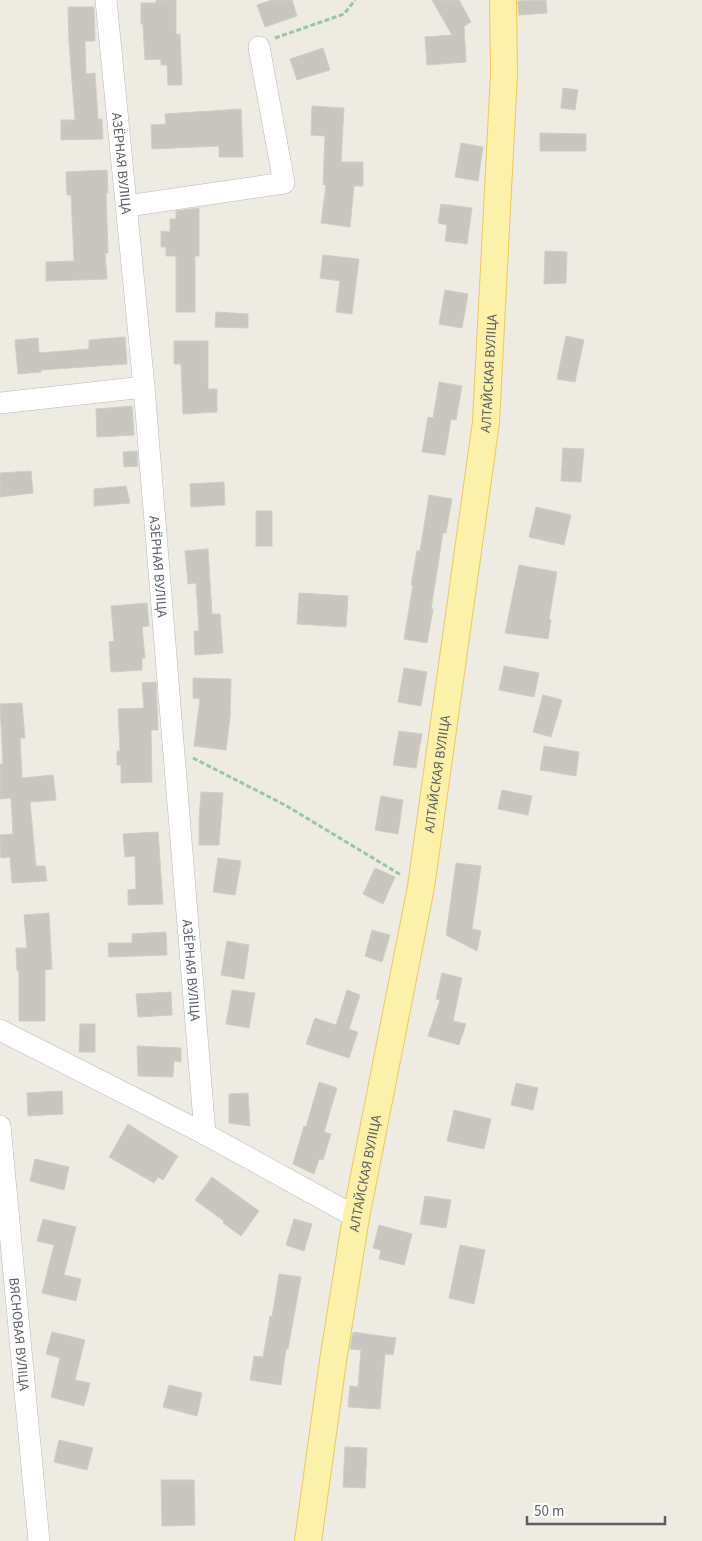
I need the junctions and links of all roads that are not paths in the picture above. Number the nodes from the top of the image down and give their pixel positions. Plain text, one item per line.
1 (106, 0) edge
2 (502, 1) edge
3 (259, 47) road end
4 (126, 206) junction
5 (144, 387) junction
6 (0, 403) edge
7 (0, 1030) edge
8 (0, 1126) edge
9 (205, 1134) junction
10 (356, 1216) junction
11 (39, 1541) edge
12 (308, 1541) edge

1 - 4 street, АЗЁРНАЯ ВУЛІЦА
2 - 10 main road, АЛТАЙСКАЯ ВУЛІЦА
3 - 4 street
4 - 5 street, АЗЁРНАЯ ВУЛІЦА
5 - 6 street
5 - 9 street, АЗЁРНАЯ ВУЛІЦА
7 - 9 street
8 - 11 street, ВЯСНОВАЯ ВУЛІЦА
9 - 10 street
10 - 12 main road, АЛТАЙСКАЯ ВУЛІЦА

